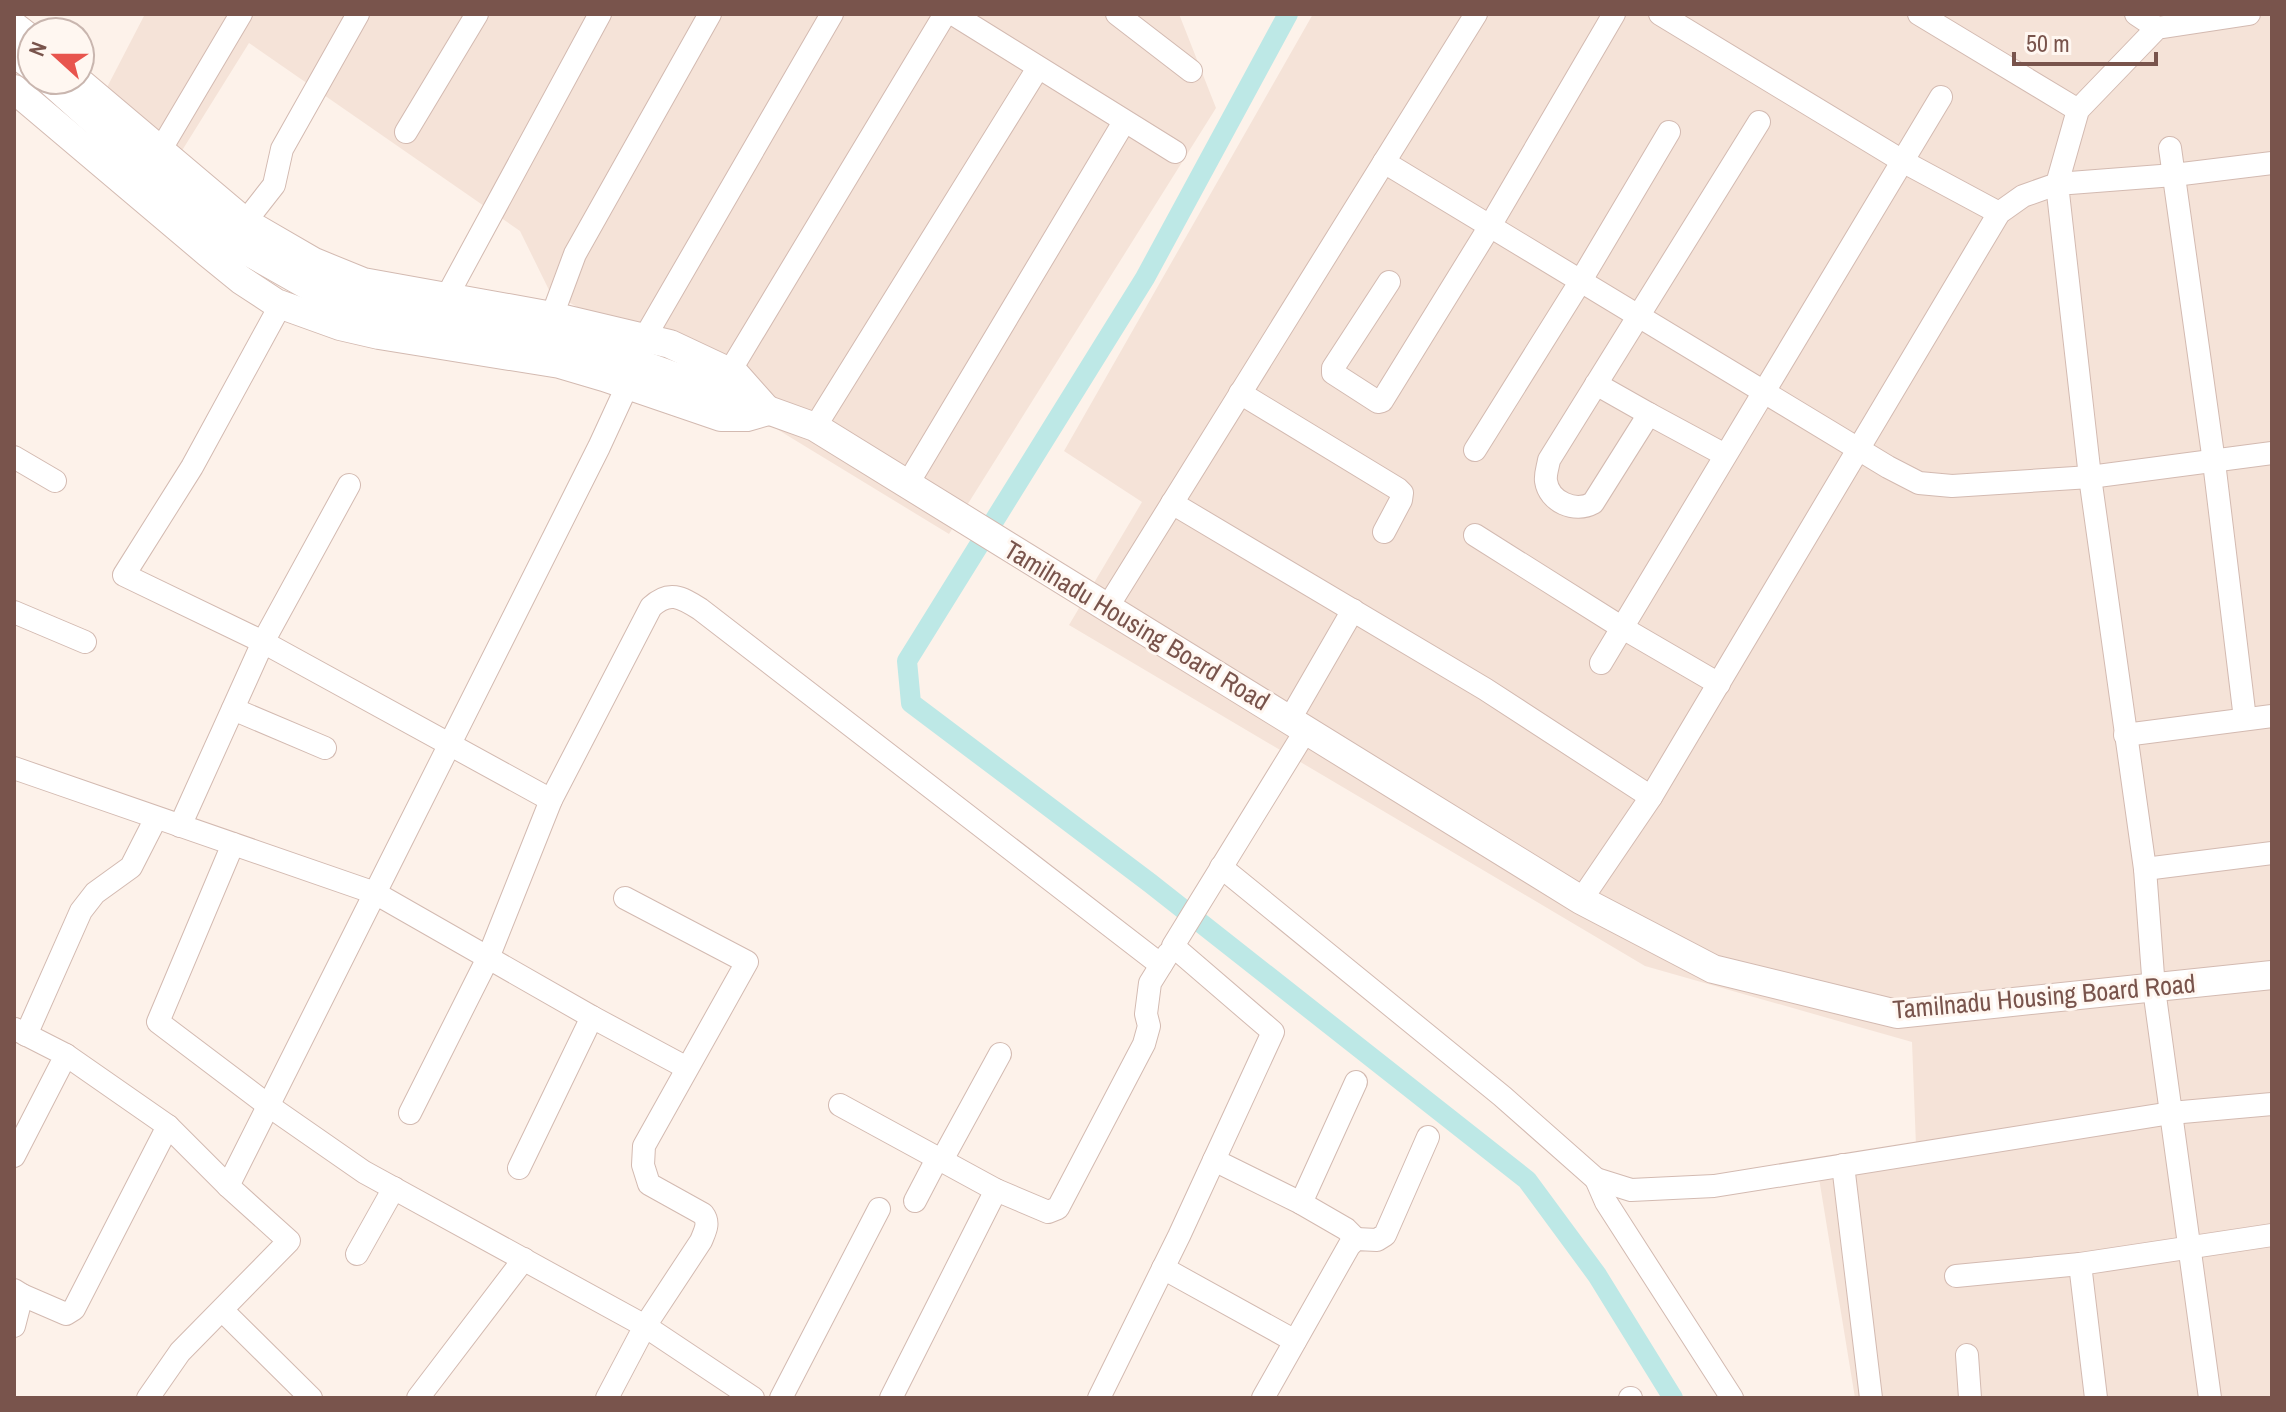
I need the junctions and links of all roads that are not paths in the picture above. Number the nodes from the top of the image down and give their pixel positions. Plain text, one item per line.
1 (241, 14) edge
2 (358, 14) edge
3 (477, 14) edge
4 (600, 14) edge
5 (710, 14) edge
6 (832, 14) edge
7 (945, 14) edge
8 (953, 14) edge
9 (1117, 14) edge
10 (1476, 14) edge
11 (1614, 14) edge
12 (1660, 14) edge
13 (1919, 14) edge
14 (2136, 14) edge
15 (2249, 14) edge
16 (2157, 28) junction
17 (1038, 68) junction
18 (1191, 71) dead end
19 (14, 89) edge
20 (67, 96) edge
21 (96, 96) edge
22 (1941, 97) dead end
23 (2078, 110) junction
24 (1124, 122) junction
25 (1759, 122) dead end
26 (406, 132) dead end
27 (1669, 132) dead end
28 (2170, 148) dead end
29 (161, 149) junction
30 (1175, 152) dead end
31 (1384, 162) junction
32 (1904, 162) junction
33 (2272, 163) edge
34 (2174, 175) junction
35 (2057, 184) junction
36 (1999, 213) junction
37 (245, 222) junction
38 (1490, 226) junction
39 (1389, 282) dead end
40 (1580, 282) junction
41 (446, 298) junction
42 (281, 304) junction
43 (552, 316) junction
44 (1639, 316) junction
45 (645, 337) junction
46 (723, 382) junction
47 (628, 384) junction
48 (1596, 384) junction
49 (1764, 391) junction
50 (1240, 393) junction
51 (768, 411) junction
52 (1649, 414) junction
53 (815, 427) junction
54 (1860, 449) junction
55 (1475, 450) dead end
56 (2272, 453) edge
57 (1725, 455) junction
58 (14, 457) edge
59 (2214, 462) junction
60 (2090, 477) junction
61 (55, 481) dead end
62 (349, 485) dead end
63 (907, 485) junction
64 (1172, 503) junction
65 (1384, 532) dead end
66 (1475, 535) dead end
67 (1107, 608) junction
68 (1353, 610) junction
69 (14, 612) edge
70 (1621, 627) junction
71 (85, 642) dead end
72 (263, 642) junction
73 (1601, 663) dead end
74 (1719, 684) junction
75 (233, 709) junction
76 (2272, 716) edge
77 (2245, 719) junction
78 (1298, 724) junction
79 (2125, 735) junction
80 (450, 745) junction
81 (325, 748) dead end
82 (14, 768) edge
83 (1651, 797) junction
84 (551, 800) junction
85 (156, 818) junction
86 (180, 826) junction
87 (233, 844) junction
88 (2272, 853) edge
89 (1221, 867) junction
90 (2145, 869) junction
91 (375, 893) junction
92 (625, 898) dead end
93 (1581, 900) junction
94 (1172, 948) junction
95 (488, 958) junction
96 (2272, 975) edge
97 (2154, 989) junction
98 (592, 1017) junction
99 (20, 1032) edge
100 (1000, 1054) dead end
101 (66, 1055) junction
102 (687, 1068) junction
103 (1356, 1082) dead end
104 (2272, 1104) edge
105 (840, 1105) dead end
106 (269, 1106) junction
107 (410, 1113) dead end
108 (2171, 1113) junction
109 (168, 1126) junction
110 (1428, 1137) dead end
111 (14, 1156) edge
112 (940, 1158) junction
113 (1214, 1160) junction
114 (1843, 1165) junction
115 (519, 1168) dead end
116 (1596, 1179) junction
117 (228, 1186) junction
118 (394, 1188) junction
119 (996, 1190) junction
120 (915, 1201) dead end
121 (1301, 1203) junction
122 (879, 1209) dead end
123 (2272, 1235) edge
124 (1356, 1239) junction
125 (2189, 1246) junction
126 (357, 1254) dead end
127 (524, 1259) junction
128 (2080, 1264) junction
129 (1163, 1268) junction
130 (1956, 1276) dead end
131 (18, 1293) edge
132 (223, 1311) junction
133 (14, 1326) edge
134 (645, 1326) junction
135 (1295, 1341) junction
136 (1967, 1355) dead end
137 (148, 1398) edge
138 (311, 1398) edge
139 (418, 1398) edge
140 (607, 1398) edge
141 (753, 1398) edge
142 (781, 1398) edge
143 (891, 1398) edge
144 (1099, 1398) edge
145 (1263, 1398) edge
146 (1732, 1398) edge
147 (1871, 1398) edge
148 (1970, 1398) edge
149 (2096, 1398) edge
150 (2210, 1398) edge

1 - 29 street
2 - 37 street
3 - 26 street
4 - 41 street
5 - 43 street
6 - 45 street
7 - 46 street
8 - 17 street
9 - 18 street
10 - 31 street
11 - 38 street
12 - 32 street
13 - 23 street
14 - 16 street
15 - 16 street
16 - 23 street
17 - 24 street
17 - 53 street
19 - 42 street
20 - 46 street
21 - 29 street
22 - 32 street
23 - 35 street
24 - 30 street
24 - 63 street
25 - 44 street
27 - 40 street
28 - 34 street
29 - 37 street
31 - 38 street
31 - 50 street
32 - 36 street
32 - 49 street
33 - 34 street
34 - 35 street
34 - 59 street
35 - 36 street
35 - 60 street
36 - 54 street
37 - 41 street
38 - 39 street
38 - 40 street
40 - 44 street
40 - 55 street
41 - 43 street
42 - 47 street
42 - 72 street
43 - 45 street
44 - 48 street
44 - 49 street
45 - 46 street
46 - 51 street
47 - 51 street
47 - 80 street
48 - 52 street
48 - 52 street
49 - 54 street
49 - 57 street
50 - 64 street
50 - 65 street
51 - 53 street, Tamilnadu Housing Board Road
52 - 57 street
53 - 63 street, Tamilnadu Housing Board Road
54 - 60 street
54 - 74 street
56 - 59 street
57 - 70 street
58 - 61 street
59 - 60 street
59 - 77 street
60 - 79 street
62 - 72 street
63 - 67 street, Tamilnadu Housing Board Road
64 - 67 street
64 - 68 street
66 - 70 street
67 - 78 street, Tamilnadu Housing Board Road
68 - 78 street
68 - 83 street
69 - 71 street
70 - 73 street
70 - 74 street
72 - 75 street
72 - 80 street
74 - 83 street
75 - 81 street
75 - 86 street
76 - 77 street
77 - 79 street
78 - 89 street
78 - 93 street, Tamilnadu Housing Board Road
79 - 90 street
80 - 84 street
80 - 91 street
82 - 85 street
83 - 93 street
84 - 94 street
84 - 95 street
85 - 86 street
85 - 99 street
86 - 87 street
87 - 91 street
87 - 106 street
88 - 90 street
89 - 94 street
89 - 116 street
90 - 97 street
91 - 95 street
91 - 106 street
92 - 102 street
93 - 97 street, Tamilnadu Housing Board Road
94 - 113 street
94 - 119 street
95 - 98 street
95 - 107 street
96 - 97 street, Tamilnadu Housing Board Road
97 - 108 street
98 - 102 street
98 - 115 street
99 - 101 street
100 - 112 street
101 - 109 street
101 - 111 street
102 - 134 street
103 - 121 street
104 - 108 street
105 - 112 street
106 - 117 street
106 - 118 street
108 - 114 street
108 - 125 street
109 - 117 street
109 - 131 street
110 - 124 street
112 - 119 street
112 - 120 street
113 - 121 street
113 - 129 street
114 - 116 street
114 - 147 street
116 - 146 street
117 - 132 street
118 - 126 street
118 - 127 street
119 - 143 street
121 - 124 street
122 - 142 street
123 - 125 street
124 - 135 street
125 - 128 street
125 - 150 street
127 - 134 street
127 - 139 street
128 - 130 street
128 - 149 street
129 - 135 street
129 - 144 street
131 - 133 street
132 - 137 street
132 - 138 street
134 - 140 street
134 - 141 street
135 - 145 street
136 - 148 street

